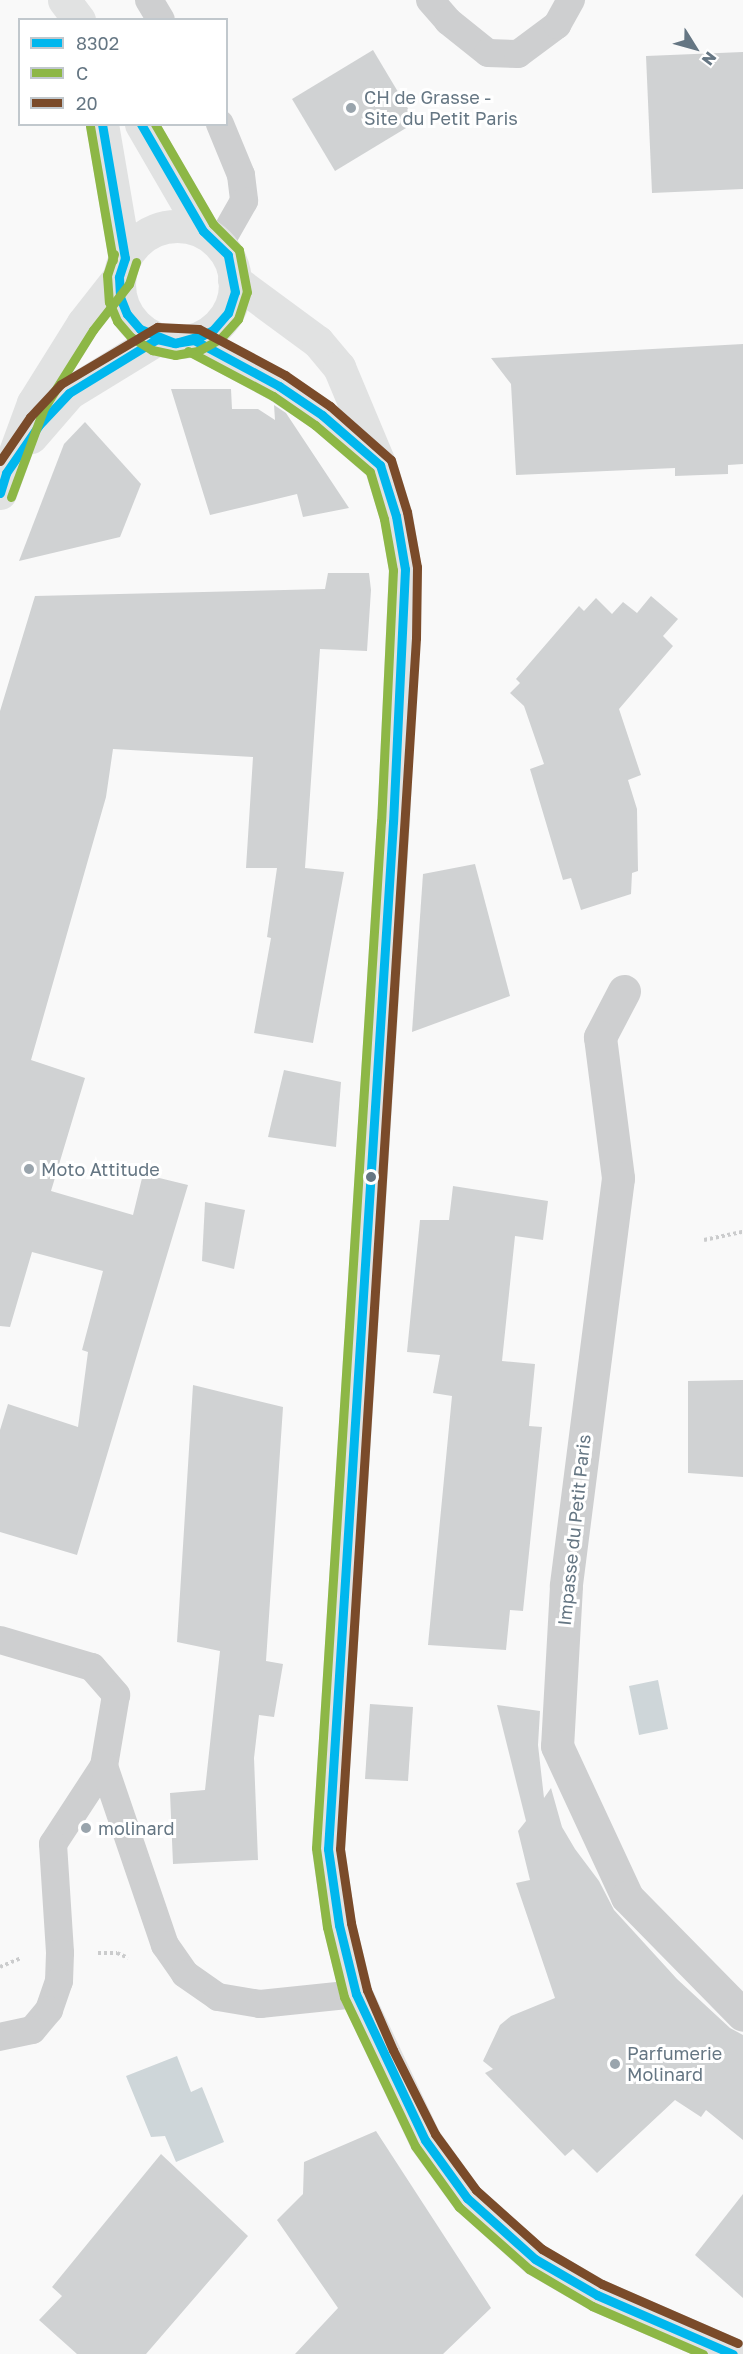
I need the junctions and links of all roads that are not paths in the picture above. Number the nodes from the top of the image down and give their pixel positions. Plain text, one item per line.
1 (64, 0) edge
2 (149, 0) edge
3 (430, 0) edge
4 (571, 0) edge
5 (78, 18) edge
6 (160, 18) edge
7 (102, 126) edge
8 (142, 126) edge
9 (221, 126) edge
10 (211, 237) junction
11 (122, 268) junction
12 (234, 280) junction
13 (157, 339) junction
14 (194, 340) junction
15 (380, 465) junction
16 (3, 483) edge
17 (624, 991) dead end
18 (2, 1648) edge
19 (104, 1766) junction
20 (356, 1994) junction
21 (743, 2015) edge
22 (0, 2037) edge
23 (733, 2354) edge

1 - 5 main road
2 - 6 lane
3 - 4 lane
7 - 11 main road
8 - 10 main road
9 - 10 lane
10 - 11 main road
10 - 12 main road
11 - 13 main road
11 - 16 main road
12 - 14 main road
12 - 15 main road
13 - 14 main road
13 - 16 main road
14 - 15 main road
15 - 20 main road
17 - 21 street, Impasse du Petit Paris
18 - 19 lane
19 - 20 lane
19 - 22 lane
20 - 23 main road

